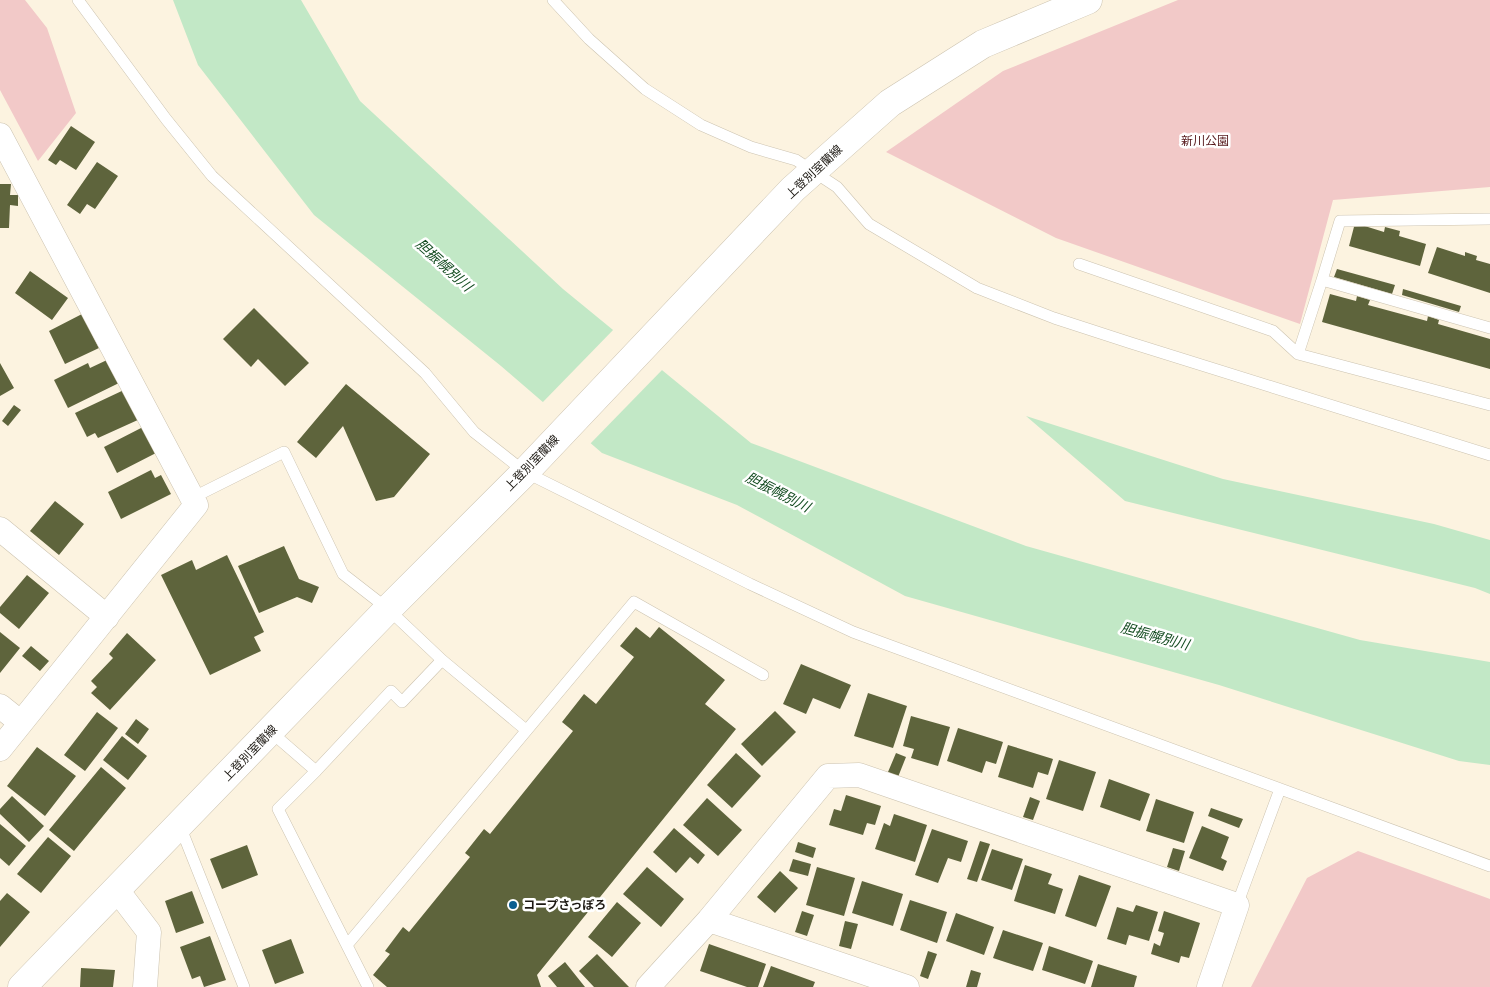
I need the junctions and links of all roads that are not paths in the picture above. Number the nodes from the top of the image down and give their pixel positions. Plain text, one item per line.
1 (78, 0) edge
2 (553, 0) edge
3 (1088, 0) edge
4 (0, 135) edge
5 (803, 180) junction
6 (1490, 219) edge
7 (1079, 264) dead end
8 (1322, 280) junction
9 (1490, 328) edge
10 (1298, 354) junction
11 (1490, 405) edge
12 (1490, 455) edge
13 (531, 464) junction
14 (192, 498) junction
15 (0, 529) edge
16 (388, 609) junction
17 (107, 616) junction
18 (442, 660) junction
19 (763, 675) dead end
20 (0, 706) edge
21 (20, 722) junction
22 (526, 730) junction
23 (271, 732) junction
24 (0, 749) edge
25 (316, 771) junction
26 (1280, 789) junction
27 (179, 826) junction
28 (1490, 866) edge
29 (117, 890) junction
30 (1237, 905) junction
31 (709, 920) junction
32 (347, 945) junction
33 (22, 987) edge
34 (145, 987) edge
35 (244, 987) edge
36 (368, 987) edge
37 (648, 987) edge
38 (907, 987) edge
39 (1208, 987) edge

1 - 13 lane
2 - 5 lane
3 - 5 main road, 上登別室蘭線
4 - 14 street
5 - 12 lane
5 - 13 main road, 上登別室蘭線
6 - 8 lane
7 - 10 lane
8 - 9 lane
8 - 10 lane
10 - 11 lane
13 - 16 main road, 上登別室蘭線
13 - 26 lane
14 - 16 lane
14 - 17 street
15 - 17 street
16 - 18 lane
16 - 23 main road, 上登別室蘭線
17 - 21 street
18 - 22 lane
18 - 25 lane
19 - 22 lane
20 - 21 street
21 - 24 street
22 - 32 lane
23 - 25 lane
23 - 27 main road, 上登別室蘭線
25 - 32 lane
26 - 28 lane
26 - 30 lane
27 - 29 main road, 上登別室蘭線
27 - 35 lane
29 - 33 main road, 上登別室蘭線
29 - 34 street
30 - 31 street
30 - 39 street
31 - 37 street
31 - 38 street
32 - 36 lane

